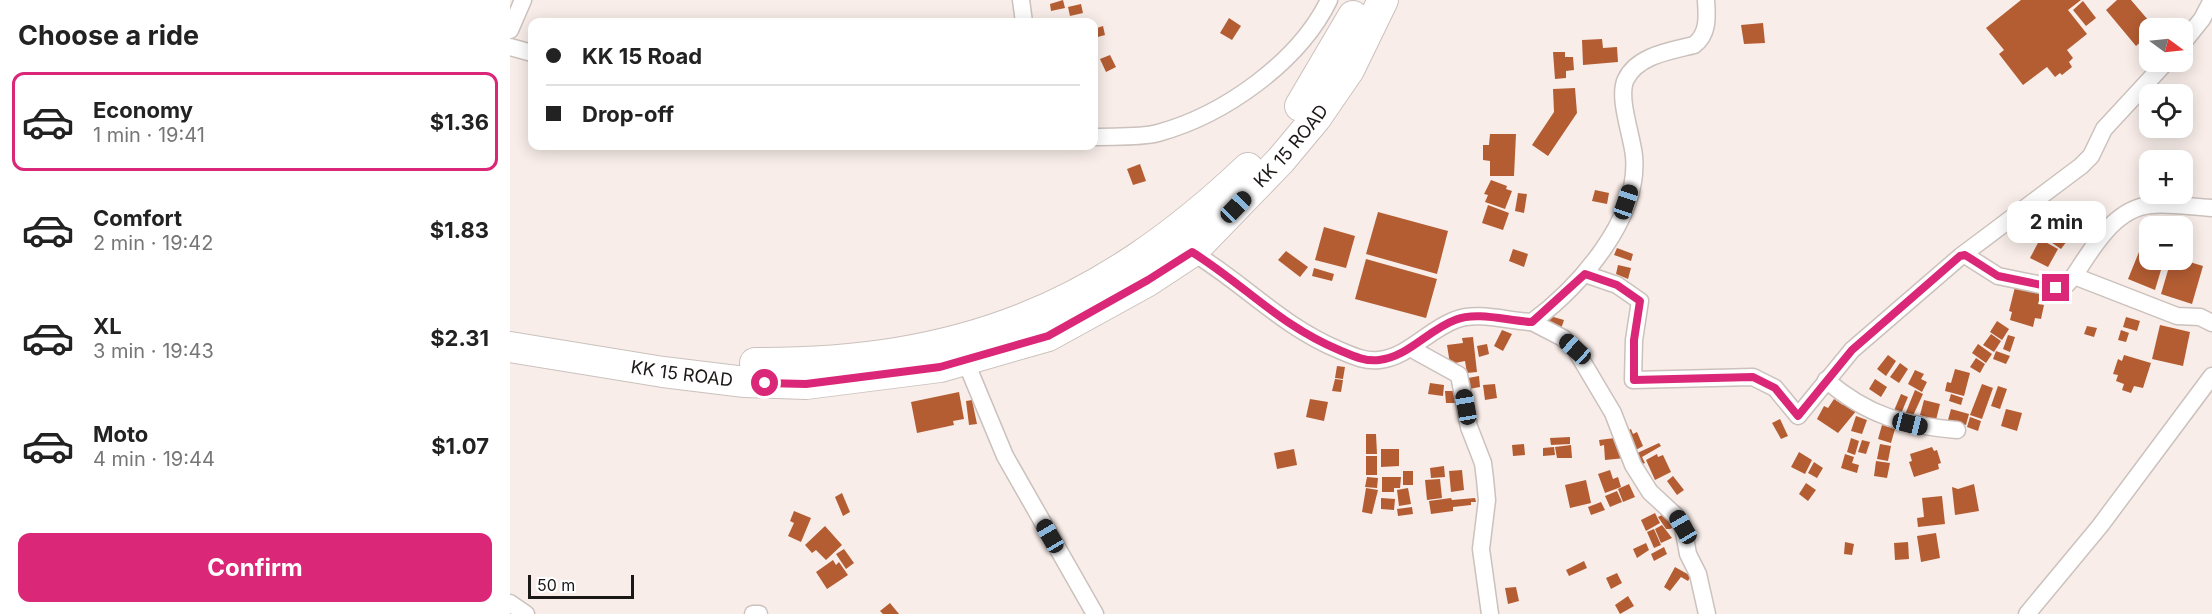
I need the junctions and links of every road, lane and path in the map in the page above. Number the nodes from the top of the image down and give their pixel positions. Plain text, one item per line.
1 (523, 0) edge
2 (1021, 0) edge
3 (1329, 0) edge
4 (1361, 0) edge
5 (1383, 0) edge
6 (1706, 0) edge
7 (2212, 0) edge
8 (1023, 18) edge
9 (510, 30) edge
10 (2193, 30) edge
11 (510, 46) edge
12 (528, 52) edge
13 (2157, 72) edge
14 (1098, 136) edge
15 (2212, 208) edge
16 (1192, 252) junction
17 (1965, 255) junction
18 (1585, 274) junction
19 (2074, 276) junction
20 (1532, 322) junction
21 (2212, 323) edge
22 (510, 326) edge
23 (510, 347) edge
24 (1410, 348) junction
25 (965, 360) junction
26 (2212, 376) edge
27 (1826, 380) junction
28 (1957, 430) dead end
29 (1487, 589) junction
30 (510, 603) edge
31 (526, 614) edge
32 (753, 614) edge
33 (759, 614) edge
34 (1095, 614) edge
35 (1490, 614) edge
36 (1501, 614) edge
37 (1707, 614) edge
38 (2027, 614) edge

1 - 9 street
2 - 8 street
3 - 14 street
4 - 22 highway, KK 15 ROAD
5 - 16 highway, KK 15 ROAD
6 - 18 street
7 - 10 street
11 - 12 street
13 - 17 street
15 - 19 street
16 - 24 street
16 - 25 highway, KK 15 ROAD
17 - 19 street
17 - 27 street
18 - 20 street
18 - 27 street
19 - 21 street
20 - 24 street
20 - 37 street
23 - 25 highway, KK 15 ROAD
24 - 29 street
25 - 34 street
26 - 38 street
27 - 28 street
29 - 35 street
29 - 36 street
30 - 31 street
32 - 33 street

